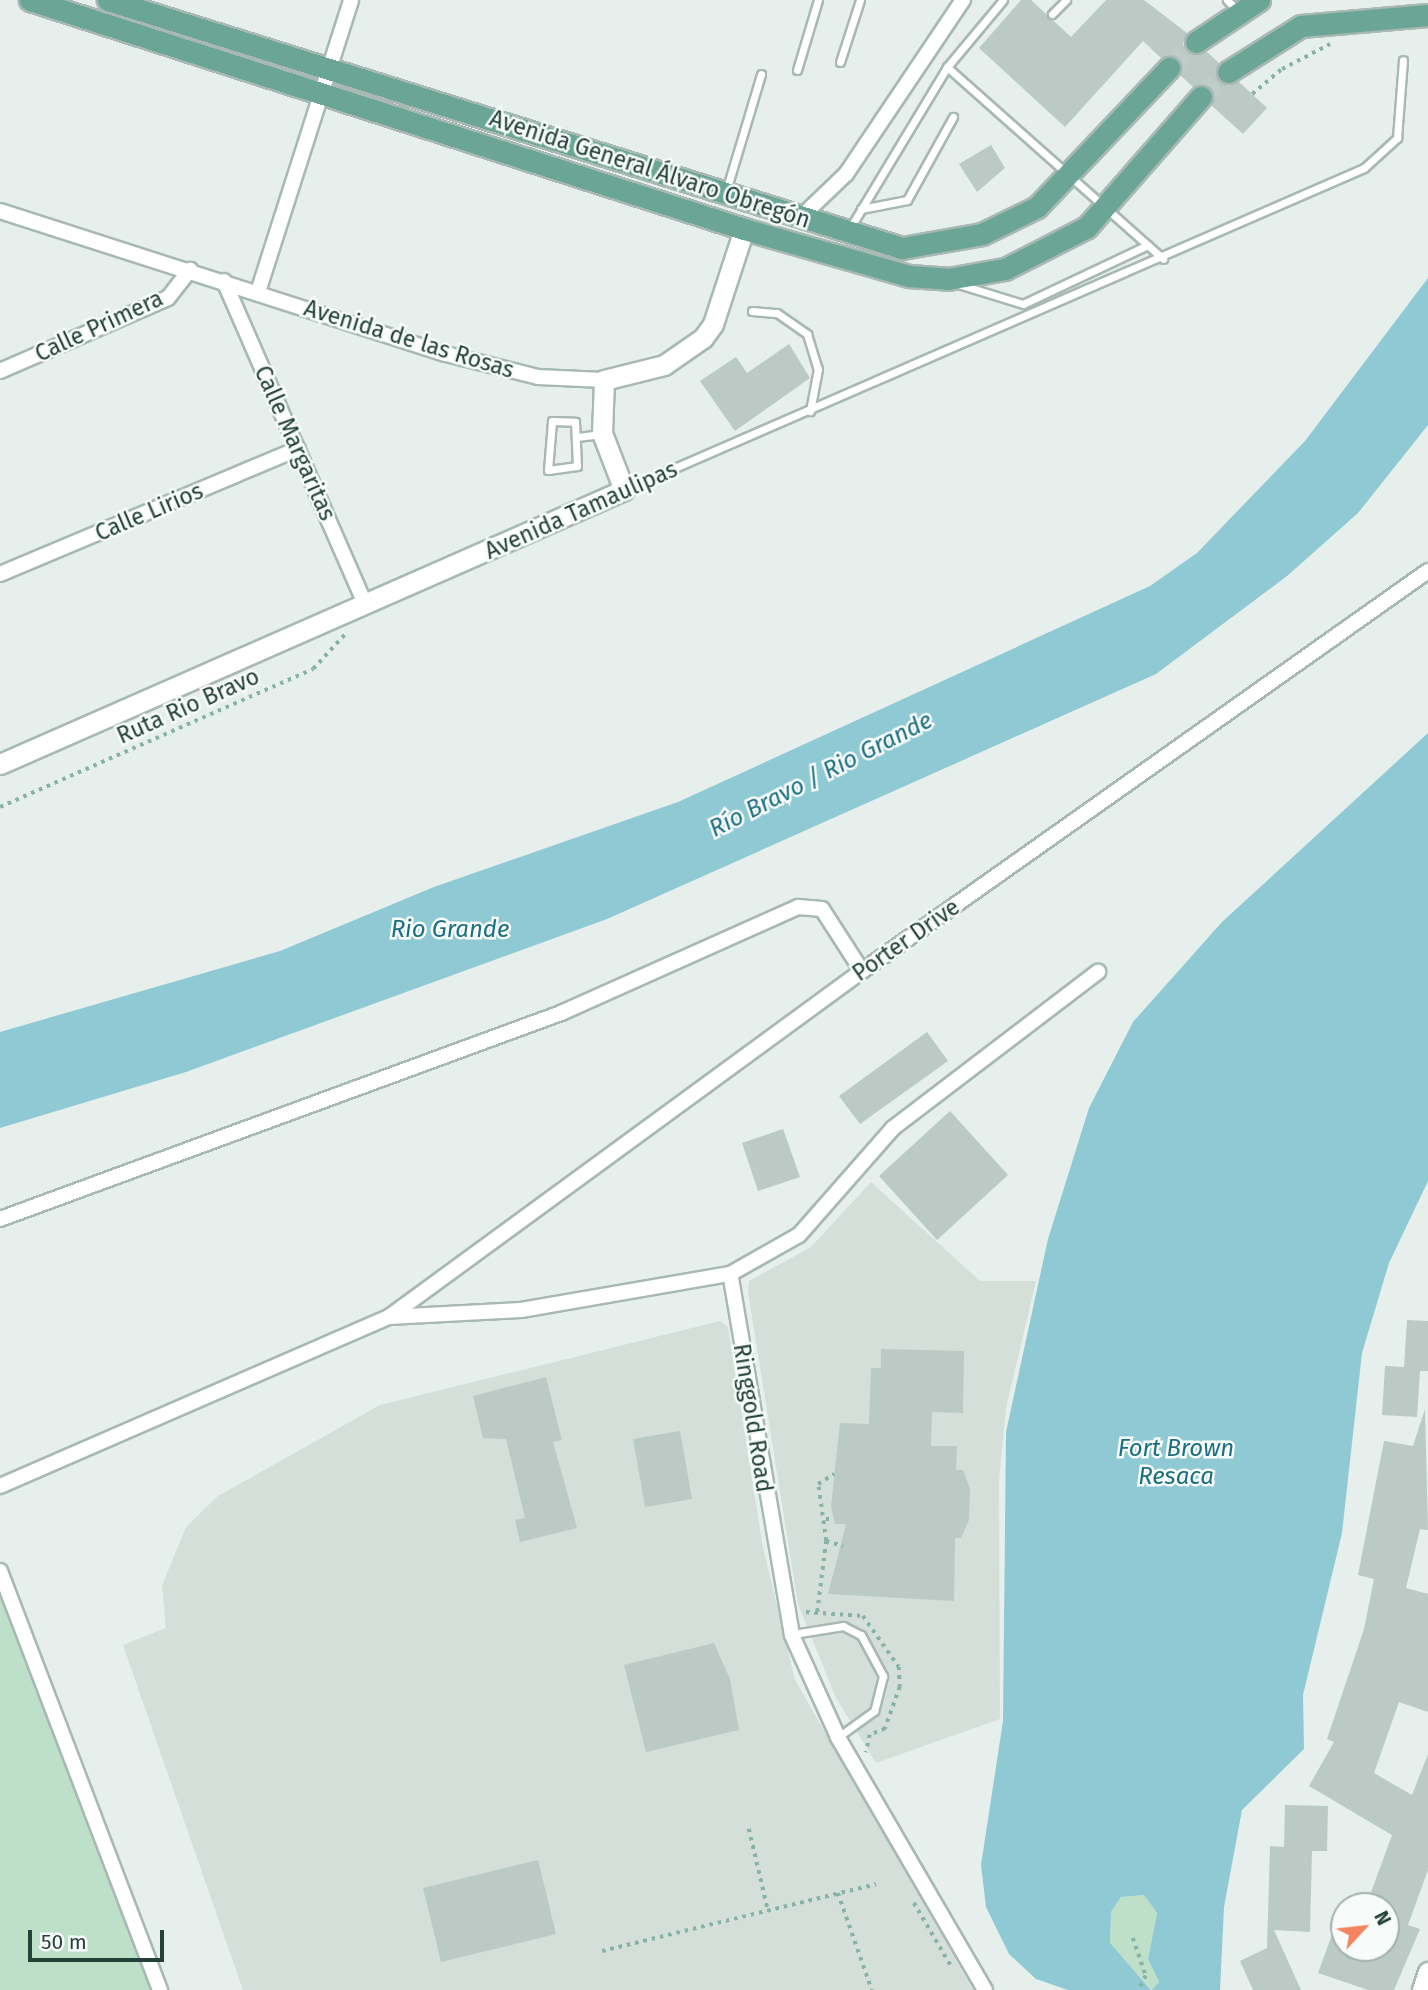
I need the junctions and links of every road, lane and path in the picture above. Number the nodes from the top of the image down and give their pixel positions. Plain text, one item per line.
1 (30, 0) edge
2 (108, 0) edge
3 (351, 0) edge
4 (818, 0) edge
5 (860, 0) edge
6 (963, 0) edge
7 (1003, 0) edge
8 (1066, 0) edge
9 (1259, 0) edge
10 (1233, 6) edge
11 (1052, 14) dead end
12 (1423, 15) edge
13 (1196, 43) tunnel mouth
14 (1308, 53) dead end
15 (1403, 60) dead end
16 (840, 62) dead end
17 (947, 67) junction
18 (1169, 68) tunnel mouth
19 (330, 69) junction
20 (797, 70) dead end
21 (1228, 72) tunnel mouth
22 (761, 74) dead end
23 (323, 91) junction
24 (1252, 94) dead end
25 (1201, 97) tunnel mouth
26 (953, 117) dead end
27 (600, 156) junction
28 (1073, 176) junction
29 (594, 179) junction
30 (725, 197) junction
31 (1106, 206) junction
32 (861, 209) junction
33 (0, 211) edge
34 (799, 219) junction
35 (744, 229) junction
36 (846, 235) junction
37 (1148, 245) junction
38 (1163, 259) junction
39 (190, 270) junction
40 (948, 279) junction
41 (224, 281) junction
42 (258, 292) junction
43 (752, 312) dead end
44 (0, 371) edge
45 (604, 380) junction
46 (810, 411) junction
47 (602, 433) junction
48 (577, 437) junction
49 (298, 449) junction
50 (624, 490) junction
51 (1428, 571) edge
52 (0, 574) edge
53 (365, 604) junction
54 (0, 765) edge
55 (0, 807) edge
56 (862, 971) junction
57 (1098, 972) dead end
58 (0, 1219) edge
59 (730, 1274) junction
60 (389, 1317) junction
61 (834, 1474) dead end
62 (0, 1486) edge
63 (825, 1519) junction
64 (833, 1519) dead end
65 (826, 1541) junction
66 (843, 1546) dead end
67 (0, 1571) edge
68 (817, 1612) dead end
69 (792, 1635) junction
70 (838, 1737) junction
71 (749, 1829) dead end
72 (876, 1884) dead end
73 (838, 1893) junction
74 (768, 1910) junction
75 (1133, 1938) dead end
76 (602, 1951) dead end
77 (1428, 1972) edge
78 (160, 1990) edge
79 (872, 1990) edge
80 (985, 1990) edge
81 (1139, 1990) edge
82 (1422, 1990) edge

1 - 23 main road, Avenida General Álvaro Obregón
2 - 19 main road, Avenida General Álvaro Obregón
3 - 19 street
4 - 20 lane
5 - 16 lane
6 - 34 street
7 - 17 lane
8 - 11 lane
9 - 10 main road
10 - 13 main road
12 - 21 main road
14 - 24 path
15 - 38 lane, Avenida Tamaulipas
17 - 28 lane
17 - 32 lane
18 - 28 main road, Avenida General Álvaro Obregón
19 - 23 street
19 - 27 main road, Avenida General Álvaro Obregón
22 - 30 lane
23 - 29 main road, Avenida General Álvaro Obregón
23 - 42 street
25 - 31 main road, Avenida General Álvaro Obregón
26 - 32 lane
27 - 29 main road
27 - 30 main road, Avenida General Álvaro Obregón
28 - 31 lane
28 - 36 main road, Avenida General Álvaro Obregón
29 - 35 main road, Avenida General Álvaro Obregón
30 - 34 main road, Avenida General Álvaro Obregón
31 - 37 lane
31 - 40 main road, Avenida General Álvaro Obregón
32 - 36 lane
33 - 39 street, Avenida de las Rosas
34 - 36 main road, Avenida General Álvaro Obregón
35 - 40 main road, Avenida General Álvaro Obregón
35 - 45 street, Avenida de las Rosas
37 - 38 lane
37 - 40 lane
38 - 46 lane, Avenida Tamaulipas
39 - 41 street, Avenida de las Rosas
39 - 44 street, Calle Primera
41 - 42 street, Avenida de las Rosas
41 - 49 street, Calle Margaritas
42 - 45 street, Avenida de las Rosas
43 - 46 lane
45 - 47 street
46 - 50 lane, Avenida Tamaulipas
47 - 48 lane
47 - 50 street
48 - 48 lane
49 - 52 street, Calle Lirios
49 - 53 street, Calle Margaritas
50 - 53 street, Avenida Tamaulipas
51 - 56 street, Porter Drive
53 - 54 street, Avenida Tamaulipas
53 - 55 path, Ruta Rio Bravo
56 - 58 street
56 - 60 street, Porter Drive
57 - 59 street
59 - 60 street
59 - 69 street, Ringgold Road
60 - 62 street
61 - 63 path
63 - 64 path
63 - 65 path
65 - 66 path
65 - 68 path
67 - 78 street
69 - 70 street, Ringgold Road
69 - 70 lane
70 - 80 street, Ringgold Road
71 - 74 path
72 - 73 path
73 - 74 path
73 - 79 path
74 - 76 path
75 - 81 path
77 - 82 street

